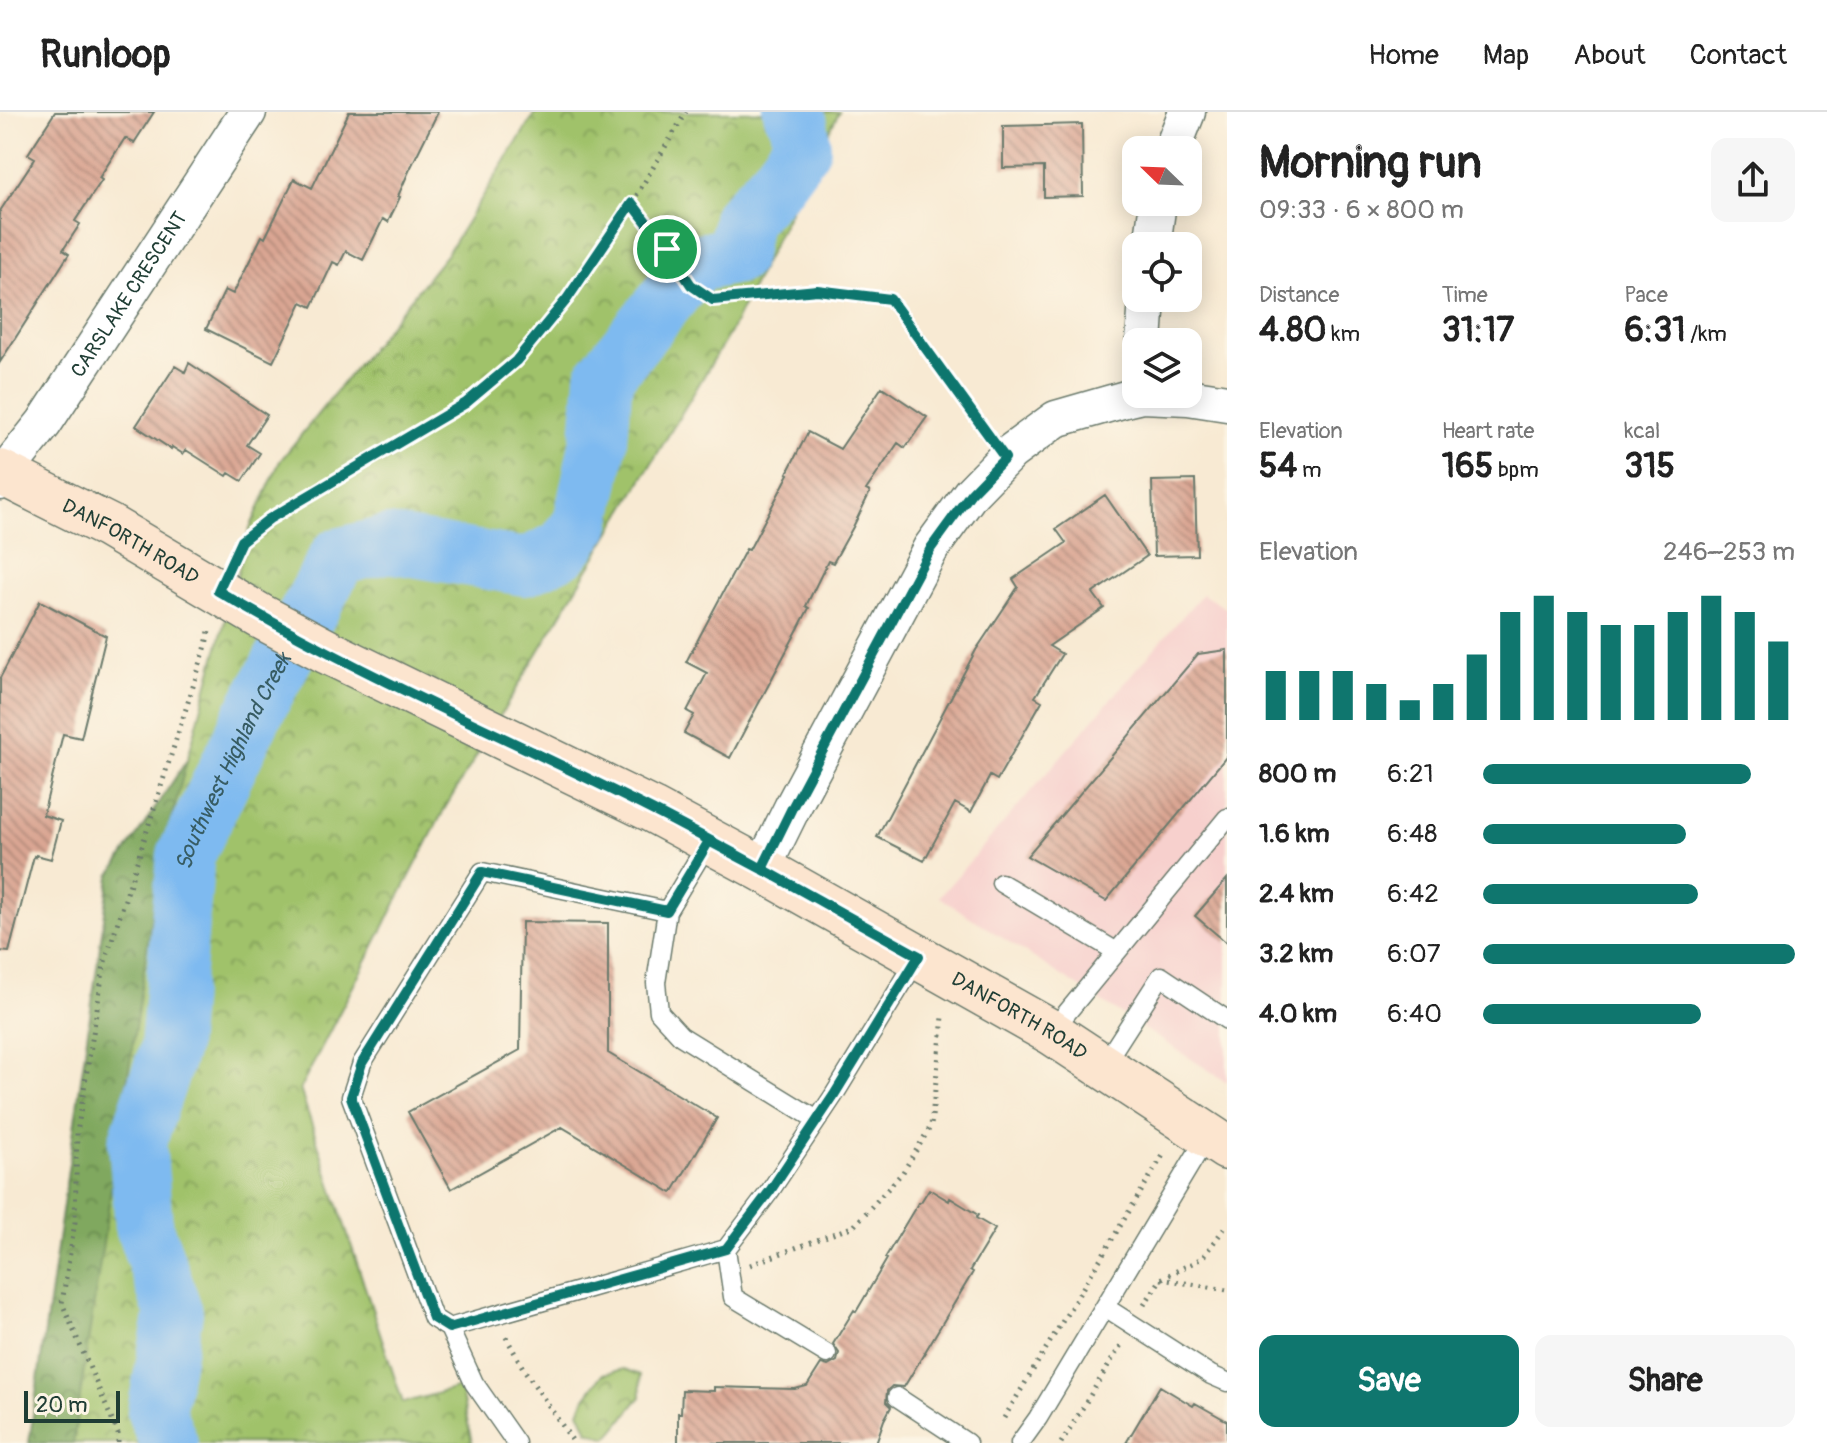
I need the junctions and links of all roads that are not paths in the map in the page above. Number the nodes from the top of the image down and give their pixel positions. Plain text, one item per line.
1 (248, 112) edge
2 (1187, 112) edge
3 (1178, 136) edge
4 (1202, 399) edge
5 (1122, 400) edge
6 (1227, 403) edge
7 (1, 476) edge
8 (1227, 818) edge
9 (709, 841) junction
10 (762, 869) junction
11 (1001, 883) dead end
12 (667, 911) junction
13 (1117, 952) junction
14 (919, 956) junction
15 (1227, 1020) edge
16 (1051, 1032) junction
17 (1103, 1066) junction
18 (817, 1120) junction
19 (1222, 1142) edge
20 (726, 1249) junction
21 (1105, 1307) junction
22 (449, 1328) junction
23 (827, 1354) dead end
24 (1227, 1382) edge
25 (897, 1397) dead end
26 (516, 1443) edge
27 (967, 1443) edge
28 (1020, 1443) edge

1 - 7 street, CARSLAKE CRESCENT
2 - 3 street
4 - 6 street
5 - 10 street
7 - 9 main road, DANFORTH ROAD
8 - 13 lane
9 - 10 main road, DANFORTH ROAD
9 - 12 lane
10 - 14 main road, DANFORTH ROAD
11 - 13 lane
12 - 18 lane
12 - 22 lane
13 - 16 lane
14 - 16 main road, DANFORTH ROAD
14 - 18 lane
15 - 17 lane
16 - 17 main road, DANFORTH ROAD
17 - 19 main road, DANFORTH ROAD
18 - 20 lane
19 - 21 lane
20 - 22 lane
20 - 23 lane
21 - 24 lane
21 - 28 lane
22 - 26 lane
25 - 27 lane

